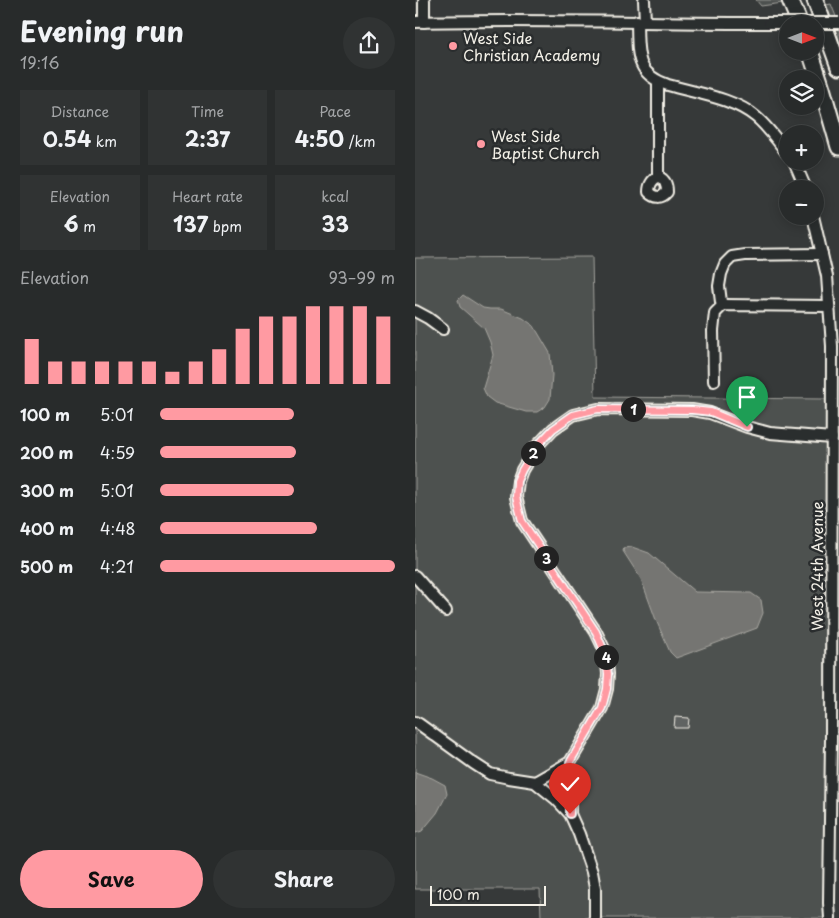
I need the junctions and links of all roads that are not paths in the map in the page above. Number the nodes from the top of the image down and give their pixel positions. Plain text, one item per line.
1 (424, 0) edge
2 (644, 0) edge
3 (790, 0) edge
4 (815, 0) edge
5 (796, 15) edge
6 (641, 21) junction
7 (419, 22) edge
8 (839, 23) edge
9 (814, 60) edge
10 (839, 67) edge
11 (658, 82) junction
12 (779, 142) edge
13 (839, 147) edge
14 (658, 176) dead end
15 (815, 225) edge
16 (822, 254) junction
17 (723, 305) junction
18 (829, 306) junction
19 (415, 311) edge
20 (443, 329) dead end
21 (714, 382) dead end
22 (832, 438) junction
23 (415, 576) edge
24 (446, 612) dead end
25 (415, 722) edge
26 (570, 762) junction
27 (535, 782) junction
28 (570, 814) junction
29 (595, 918) edge
30 (830, 918) edge

1 - 7 street
2 - 6 street
3 - 5 highway
4 - 10 highway
6 - 7 street
6 - 8 street, bridge
6 - 11 street
9 - 13 highway
11 - 12 street
11 - 14 street
15 - 16 street, West 24th Avenue
16 - 17 street
16 - 18 street, West 24th Avenue
17 - 18 street
17 - 21 street
18 - 22 street, West 24th Avenue
19 - 20 street
22 - 26 street
22 - 30 street, West 24th Avenue
23 - 24 street
25 - 27 street
26 - 27 street
26 - 28 street
27 - 28 street
28 - 29 street

